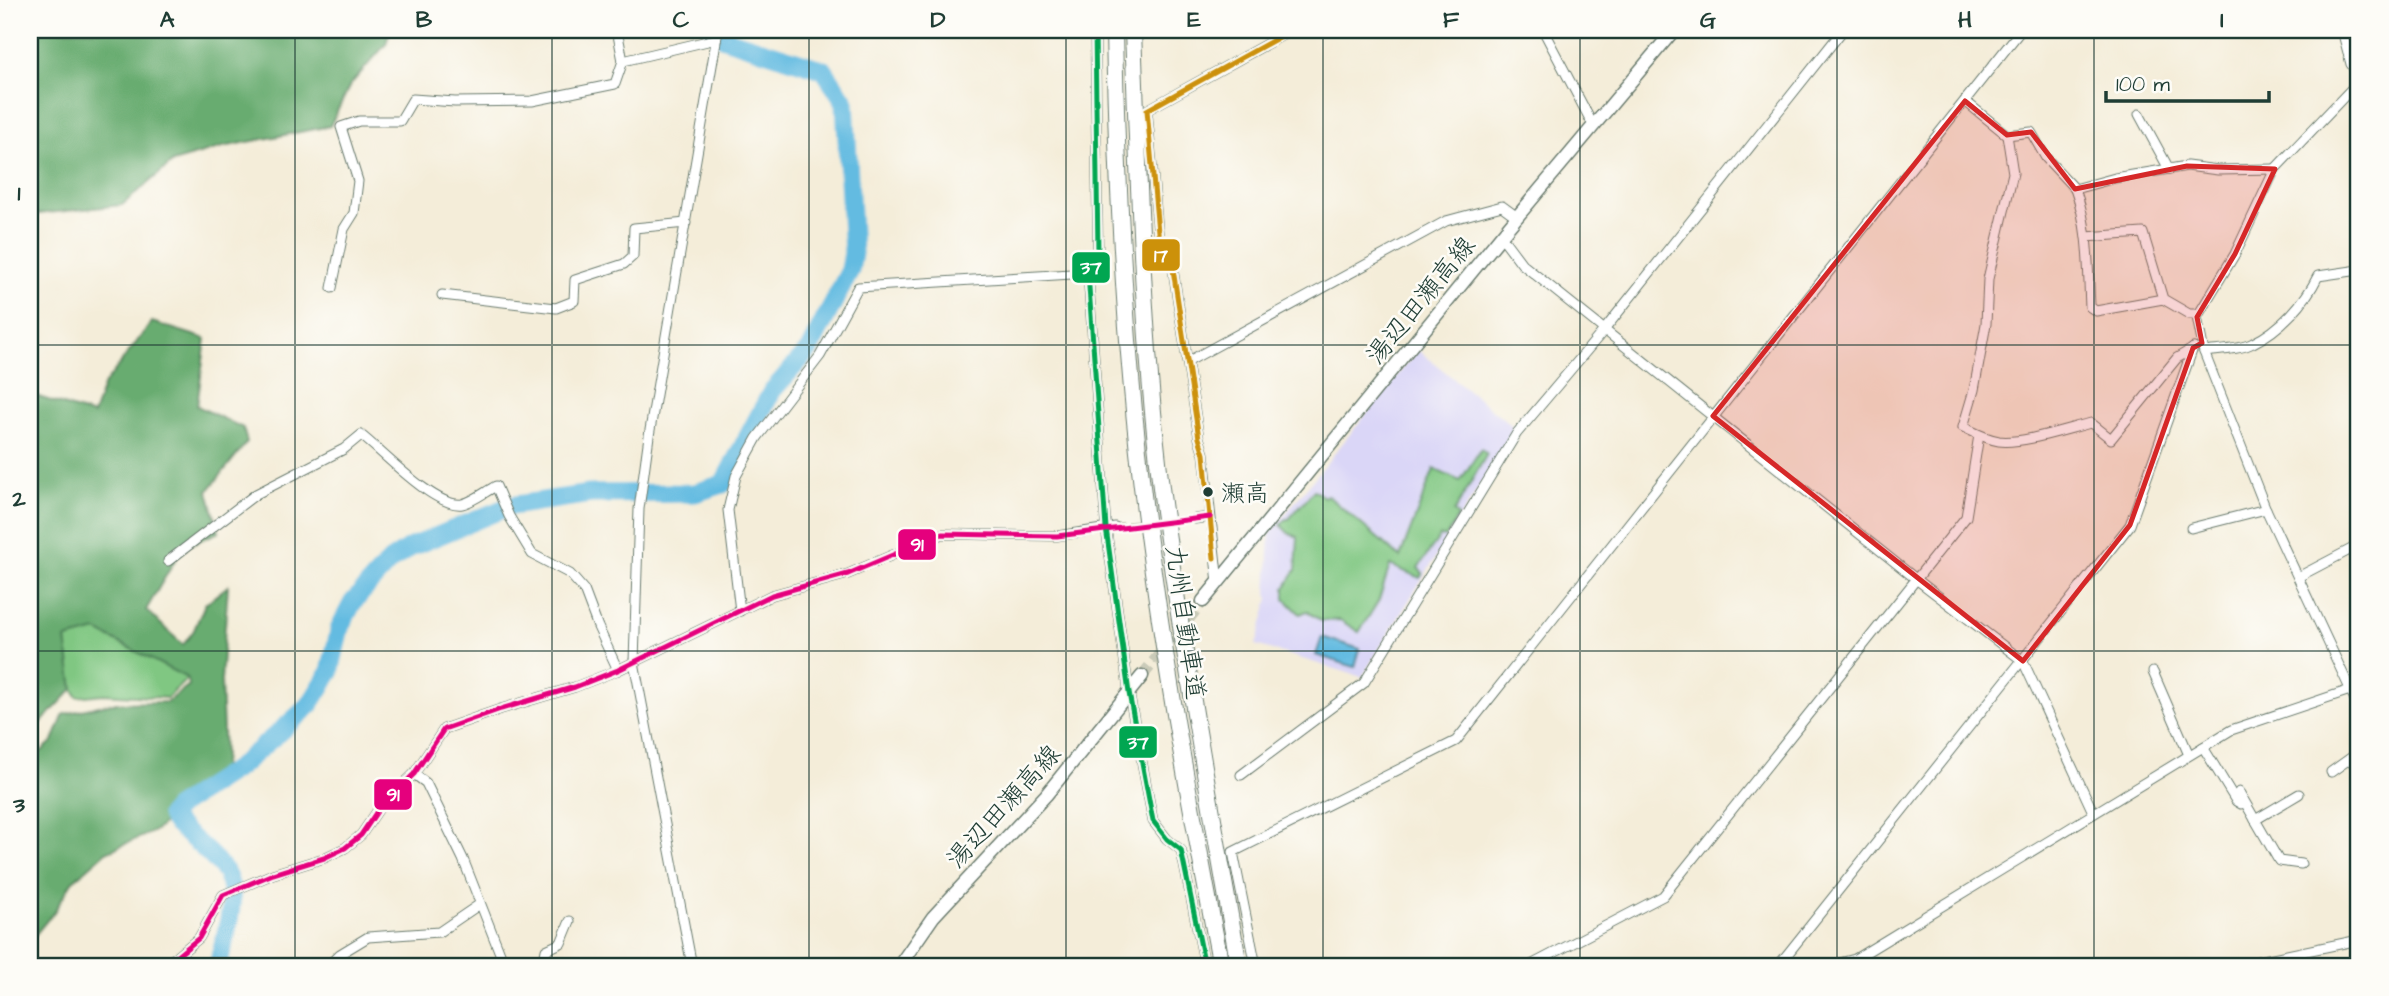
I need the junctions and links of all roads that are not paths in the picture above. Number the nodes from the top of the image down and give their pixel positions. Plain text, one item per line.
1 (617, 30) edge
2 (1095, 30) edge
3 (1114, 30) edge
4 (1133, 30) edge
5 (1292, 30) edge
6 (1543, 30) edge
7 (1674, 30) edge
8 (1843, 30) edge
9 (2021, 30) edge
10 (2342, 30) edge
11 (717, 34) edge
12 (623, 61) junction
13 (2359, 78) edge
14 (1965, 101) junction
15 (2140, 114) dead end
16 (1593, 125) junction
17 (2007, 135) junction
18 (2169, 169) junction
19 (2275, 169) junction
20 (2075, 189) junction
21 (1517, 217) junction
22 (686, 223) junction
23 (1501, 236) junction
24 (2087, 237) junction
25 (2359, 270) edge
26 (1088, 273) junction
27 (332, 288) dead end
28 (442, 295) dead end
29 (2163, 299) junction
30 (2199, 314) junction
31 (1605, 329) junction
32 (2200, 348) junction
33 (1188, 362) junction
34 (1713, 416) junction
35 (1979, 435) junction
36 (2266, 509) junction
37 (1210, 517) junction
38 (1195, 519) tunnel mouth
39 (1110, 528) junction
40 (2191, 528) dead end
41 (2359, 545) edge
42 (168, 561) dead end
43 (2298, 577) junction
44 (1916, 579) junction
45 (1218, 583) junction
46 (1203, 601) tunnel mouth
47 (740, 611) junction
48 (2022, 660) junction
49 (634, 662) junction
50 (618, 670) junction
51 (2153, 672) dead end
52 (1142, 676) tunnel mouth
53 (2355, 688) edge
54 (1129, 693) junction
55 (2359, 708) edge
56 (2203, 747) junction
57 (2359, 752) edge
58 (2189, 755) junction
59 (2331, 772) dead end
60 (414, 774) junction
61 (1241, 775) dead end
62 (2239, 792) dead end
63 (2299, 794) dead end
64 (2244, 802) junction
65 (2093, 812) junction
66 (2255, 820) junction
67 (2301, 864) dead end
68 (480, 904) junction
69 (570, 921) dead end
70 (2359, 940) edge
71 (165, 966) edge
72 (328, 966) edge
73 (505, 966) edge
74 (544, 966) edge
75 (692, 966) edge
76 (899, 966) edge
77 (1205, 966) edge
78 (1221, 966) edge
79 (1239, 966) edge
80 (1256, 966) edge
81 (1529, 966) edge
82 (1778, 966) edge
83 (1828, 966) edge
84 (2212, 966) edge

1 - 12 street
2 - 26 street
3 - 78 highway, 九州自動車道
4 - 79 highway, 九州自動車道
5 - 33 street
6 - 16 street
7 - 16 main road, 湯辺田瀬高線
8 - 31 street
9 - 14 street
10 - 13 street
11 - 12 street
11 - 22 street
12 - 27 street
13 - 19 street
14 - 17 street
14 - 34 street
15 - 18 street
16 - 21 main road, 湯辺田瀬高線
17 - 20 street
17 - 35 street
18 - 19 street
18 - 20 street
19 - 30 street
20 - 24 street
21 - 23 main road, 湯辺田瀬高線
21 - 33 street
22 - 28 street
22 - 49 street
23 - 31 street
23 - 45 main road, 湯辺田瀬高線
24 - 29 street
24 - 29 street
25 - 32 street
26 - 39 street
26 - 47 street
29 - 30 street
30 - 32 street
31 - 34 street
31 - 61 street
32 - 35 street
32 - 36 street
32 - 48 street
33 - 37 street
34 - 44 street
34 - 80 street
35 - 44 street
36 - 40 street
36 - 43 street
37 - 38 street
37 - 45 street
39 - 47 street
39 - 54 street
41 - 43 street
42 - 50 street
43 - 53 street
44 - 48 street
44 - 81 street
45 - 46 main road, 湯辺田瀬高線
47 - 49 street
48 - 65 street
48 - 82 street
49 - 50 street
49 - 75 street
50 - 60 street
51 - 58 street
52 - 54 main road, 湯辺田瀬高線
53 - 55 street
53 - 56 street
54 - 76 main road, 湯辺田瀬高線
54 - 77 street
56 - 58 street
56 - 64 street
57 - 59 street
58 - 65 street
60 - 68 street
60 - 71 street
62 - 64 street
63 - 66 street
64 - 66 street
65 - 83 street
66 - 67 street
68 - 72 street
68 - 73 street
69 - 74 street
70 - 84 street

